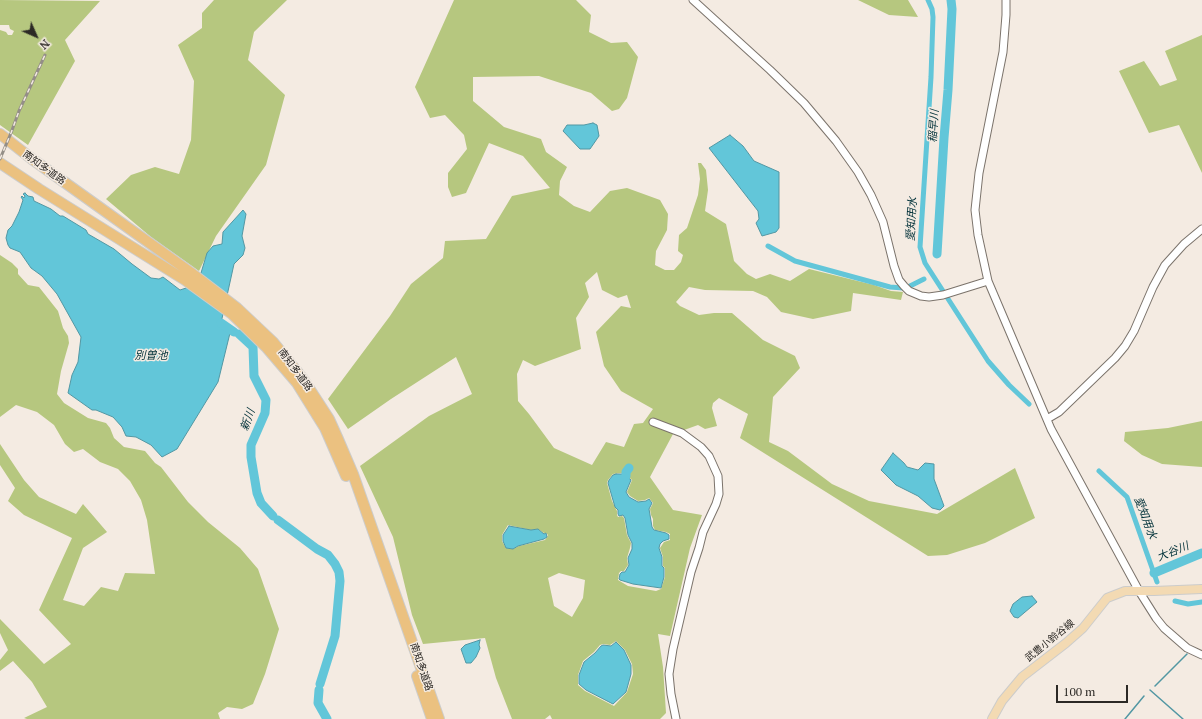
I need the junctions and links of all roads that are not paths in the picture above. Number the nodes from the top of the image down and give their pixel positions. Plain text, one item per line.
1 (693, 0) edge
2 (1006, 0) edge
3 (0, 134) edge
4 (0, 163) edge
5 (1202, 229) edge
6 (187, 276) junction
7 (988, 281) junction
8 (234, 311) junction
9 (1048, 419) junction
10 (653, 422) dead end
11 (1202, 589) edge
12 (1139, 591) junction
13 (1202, 655) edge
14 (420, 666) junction
15 (432, 719) edge
16 (439, 719) edge
17 (445, 719) edge
18 (675, 719) edge
19 (992, 719) edge

1 - 7 street
2 - 7 street
3 - 6 highway, 南知多道路
4 - 6 highway, 南知多道路
5 - 9 street
6 - 8 highway, 南知多道路
7 - 9 street
8 - 14 highway, 南知多道路
8 - 15 highway, 南知多道路
9 - 12 street
10 - 18 street
11 - 12 main road, 武豊小鈴谷線
12 - 13 street
12 - 19 main road, 武豊小鈴谷線
14 - 16 highway, 南知多道路
14 - 17 highway

